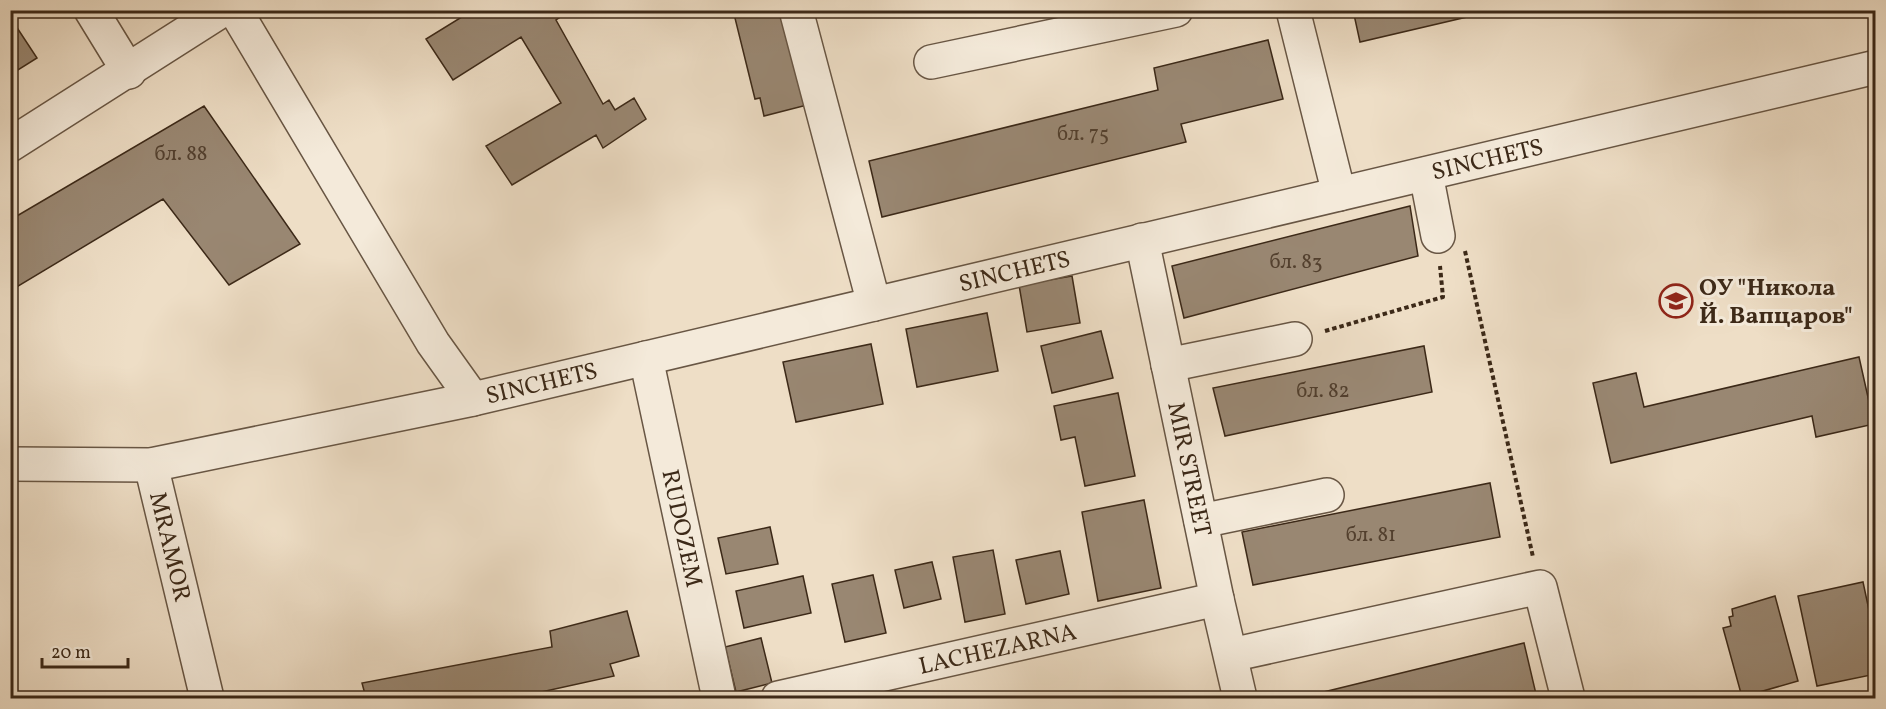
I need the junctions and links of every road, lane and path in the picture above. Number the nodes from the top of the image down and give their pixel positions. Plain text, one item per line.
1 (91, 10) edge
2 (222, 10) edge
3 (235, 10) edge
4 (796, 10) edge
5 (1176, 10) edge
6 (1293, 10) edge
7 (932, 63) dead end
8 (1875, 67) edge
9 (129, 72) junction
10 (10, 145) edge
11 (1426, 174) junction
12 (1338, 194) junction
13 (1142, 240) junction
14 (1451, 242) junction
15 (874, 304) junction
16 (1295, 339) joint
17 (646, 358) junction
18 (1168, 365) junction
19 (473, 399) junction
20 (10, 464) edge
21 (151, 465) junction
22 (1327, 495) dead end
23 (1201, 521) junction
24 (1540, 587) junction
25 (1217, 599) junction
26 (1232, 655) junction
27 (207, 699) edge
28 (719, 699) edge
29 (778, 699) edge
30 (1240, 699) edge
31 (1568, 699) edge

1 - 9 street
2 - 9 street
3 - 19 street
4 - 15 street
5 - 7 street
6 - 12 street
8 - 11 street, SINCHETS
9 - 10 street
11 - 12 street, SINCHETS
11 - 14 street
12 - 13 street, SINCHETS
13 - 15 street, SINCHETS
13 - 18 street, MIR STREET
14 - 16 path
14 - 24 path
15 - 17 street, SINCHETS
16 - 18 street
17 - 19 street, SINCHETS
17 - 28 street, RUDOZEM
18 - 23 street, MIR STREET
19 - 21 street, SINCHETS
20 - 21 street, SINCHETS
21 - 27 street, MRAMOR
22 - 23 street
23 - 25 street, MIR STREET
24 - 26 street
24 - 31 street
25 - 26 street, MIR STREET
25 - 29 street, LACHEZARNA
26 - 30 street, MIR STREET

